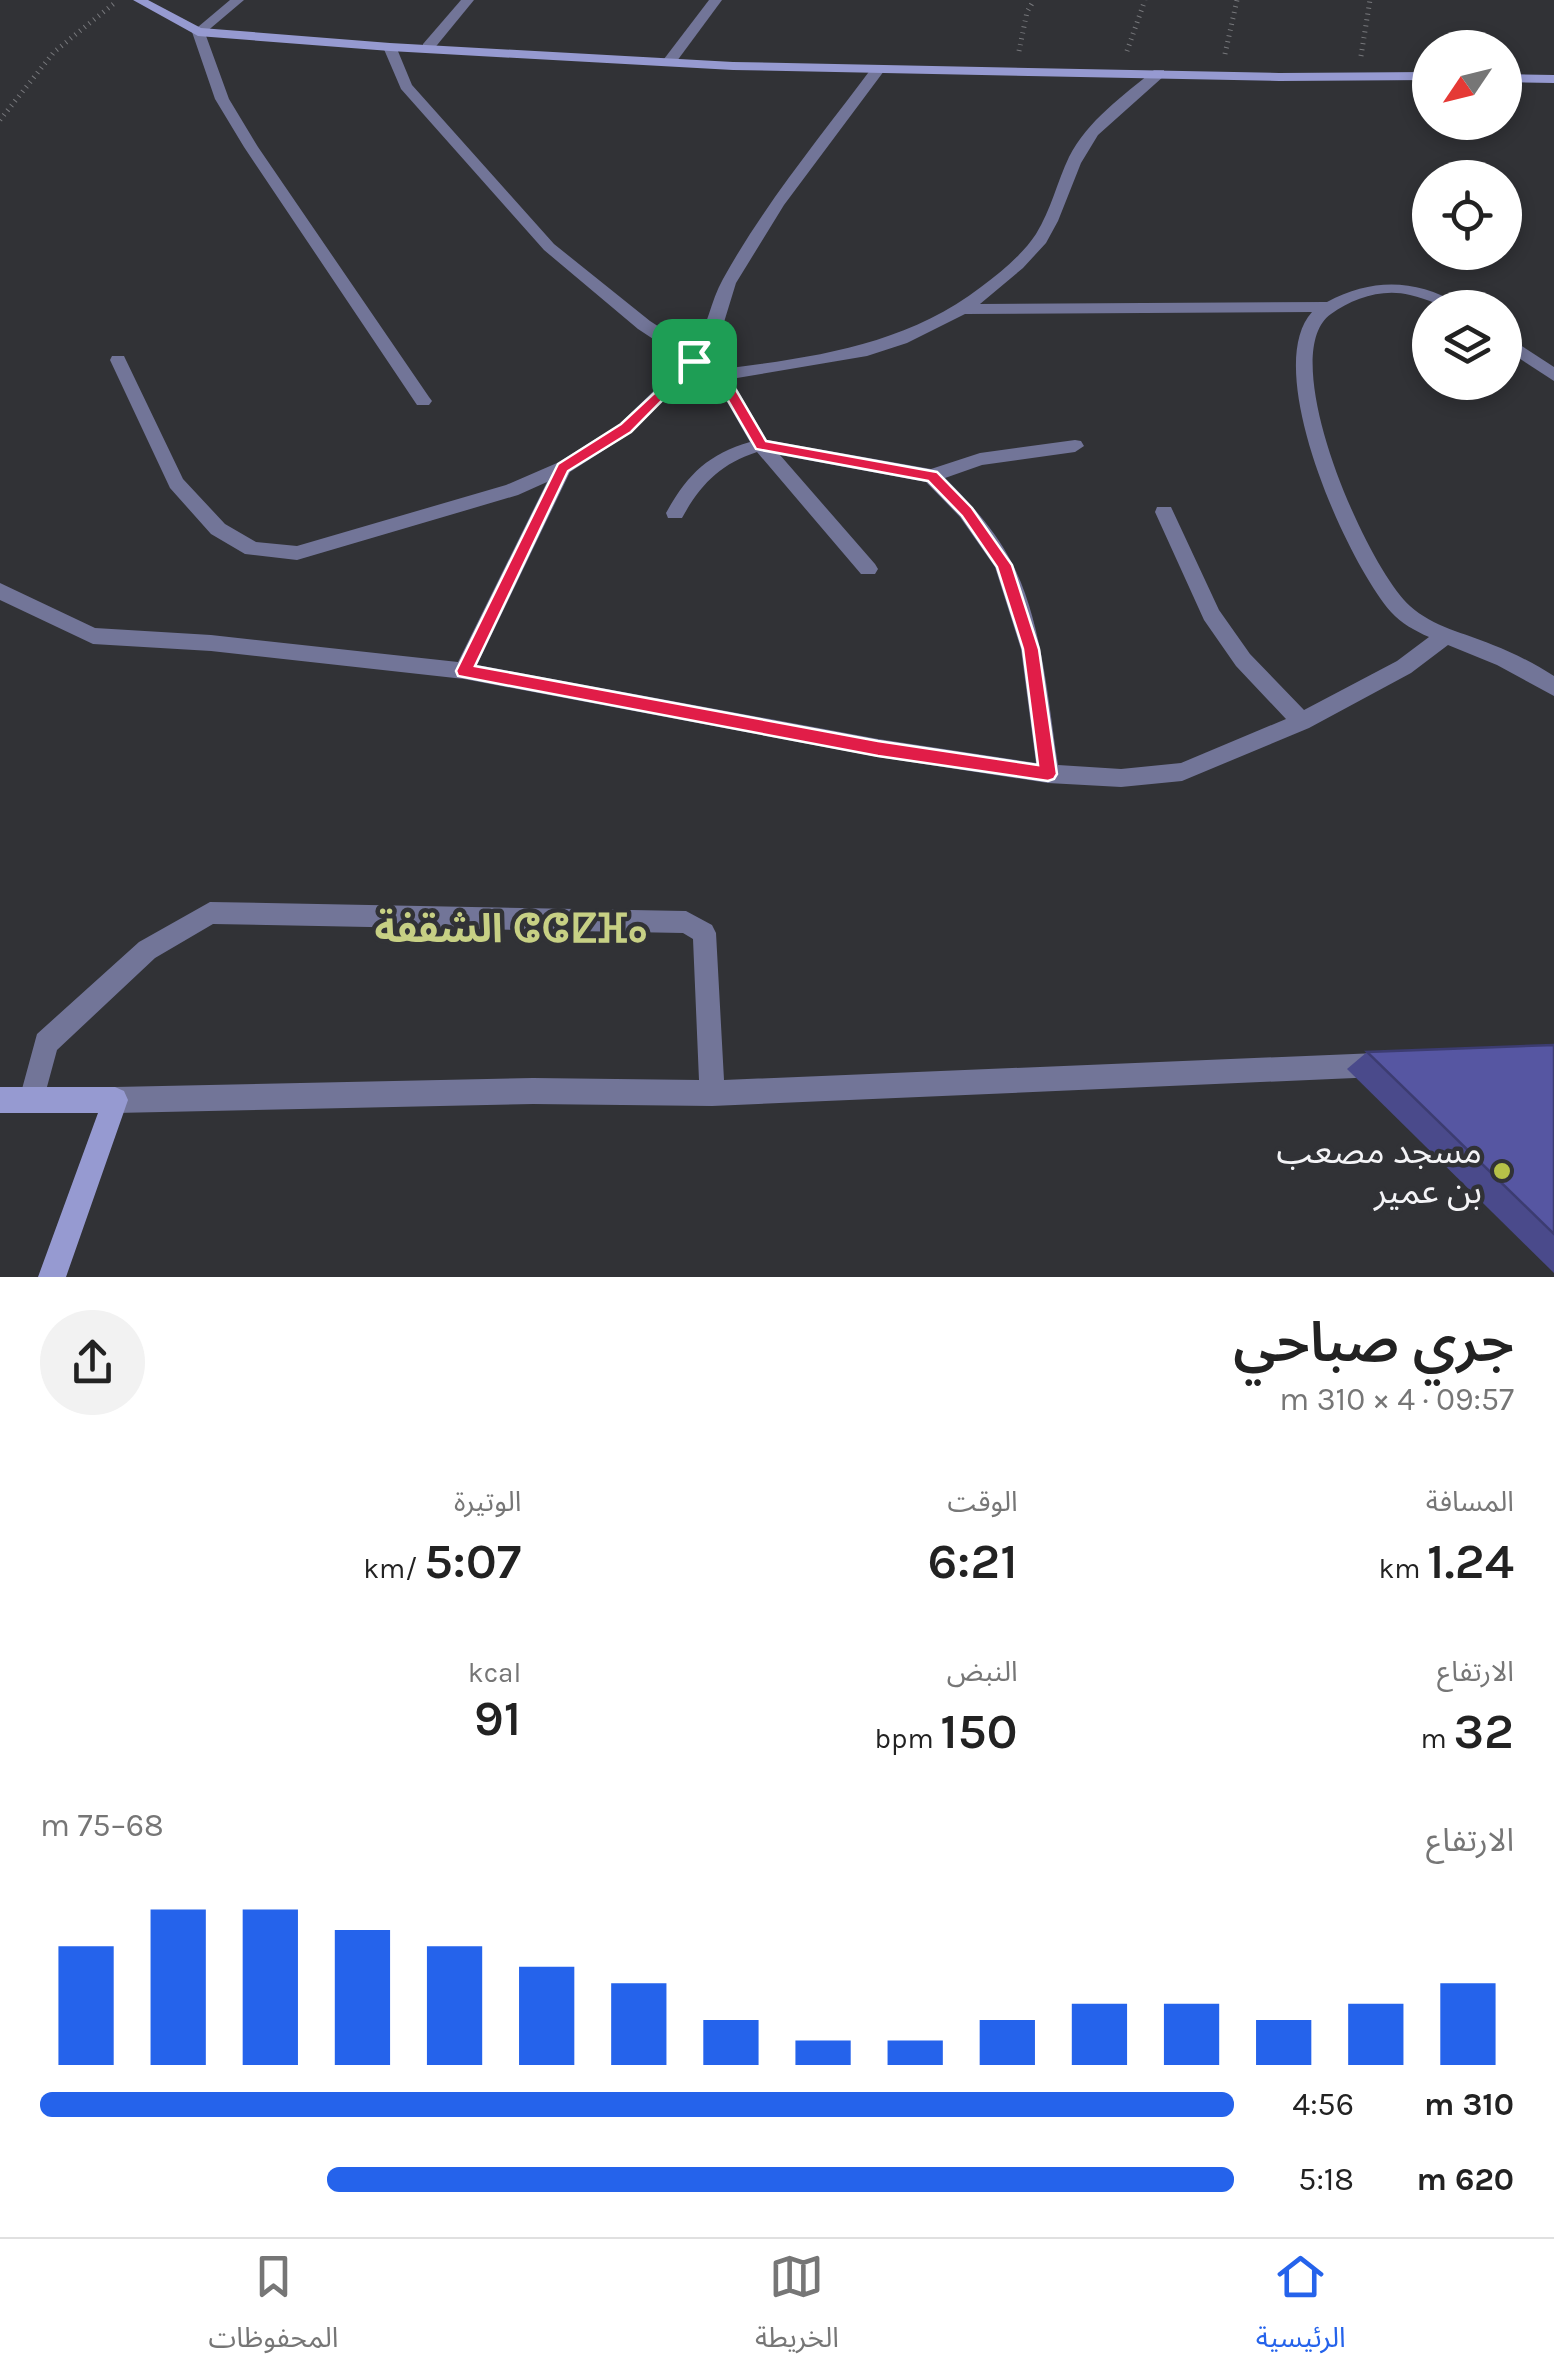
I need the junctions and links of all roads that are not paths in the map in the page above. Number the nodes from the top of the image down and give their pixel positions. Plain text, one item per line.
1 (139, 0) edge
2 (238, 0) edge
3 (468, 0) edge
4 (716, 0) edge
5 (198, 32) junction
6 (390, 46) junction
7 (428, 47) junction
8 (669, 62) junction
9 (878, 68) junction
10 (1158, 73) junction
11 (1412, 76) edge
12 (1522, 78) edge
13 (1554, 79) edge
14 (1412, 291) edge
15 (1328, 307) junction
16 (962, 309) junction
17 (1522, 353) edge
18 (118, 360) dead end
19 (694, 361) junction
20 (720, 374) junction
21 (1554, 375) edge
22 (423, 401) dead end
23 (761, 445) junction
24 (1074, 446) dead end
25 (563, 468) junction
26 (932, 476) junction
27 (1164, 512) dead end
28 (675, 513) dead end
29 (868, 569) dead end
30 (0, 591) edge
31 (1444, 637) junction
32 (464, 671) junction
33 (1554, 687) edge
34 (1302, 722) junction
35 (1048, 774) junction
36 (1399, 1064) edge
37 (712, 1093) junction
38 (0, 1100) edge
39 (32, 1100) junction
40 (115, 1100) junction
41 (52, 1277) edge

1 - 5 street
2 - 5 street
3 - 7 street
4 - 8 street
5 - 6 street
5 - 22 street
6 - 7 street
6 - 19 street
7 - 8 street
8 - 9 street
9 - 10 street
9 - 19 street
10 - 11 street
10 - 16 street
12 - 13 street
14 - 15 street
15 - 16 street
15 - 31 street
16 - 20 street
17 - 21 street
18 - 25 street
19 - 20 street
19 - 25 street
20 - 23 street
23 - 26 street
23 - 28 street
23 - 29 street
24 - 26 street
25 - 32 street
26 - 35 street
27 - 34 street
30 - 32 street
31 - 33 street
31 - 34 street
32 - 35 street
34 - 35 street
36 - 37 street
37 - 39 street
37 - 40 street
38 - 39 street
39 - 40 street
40 - 41 street

